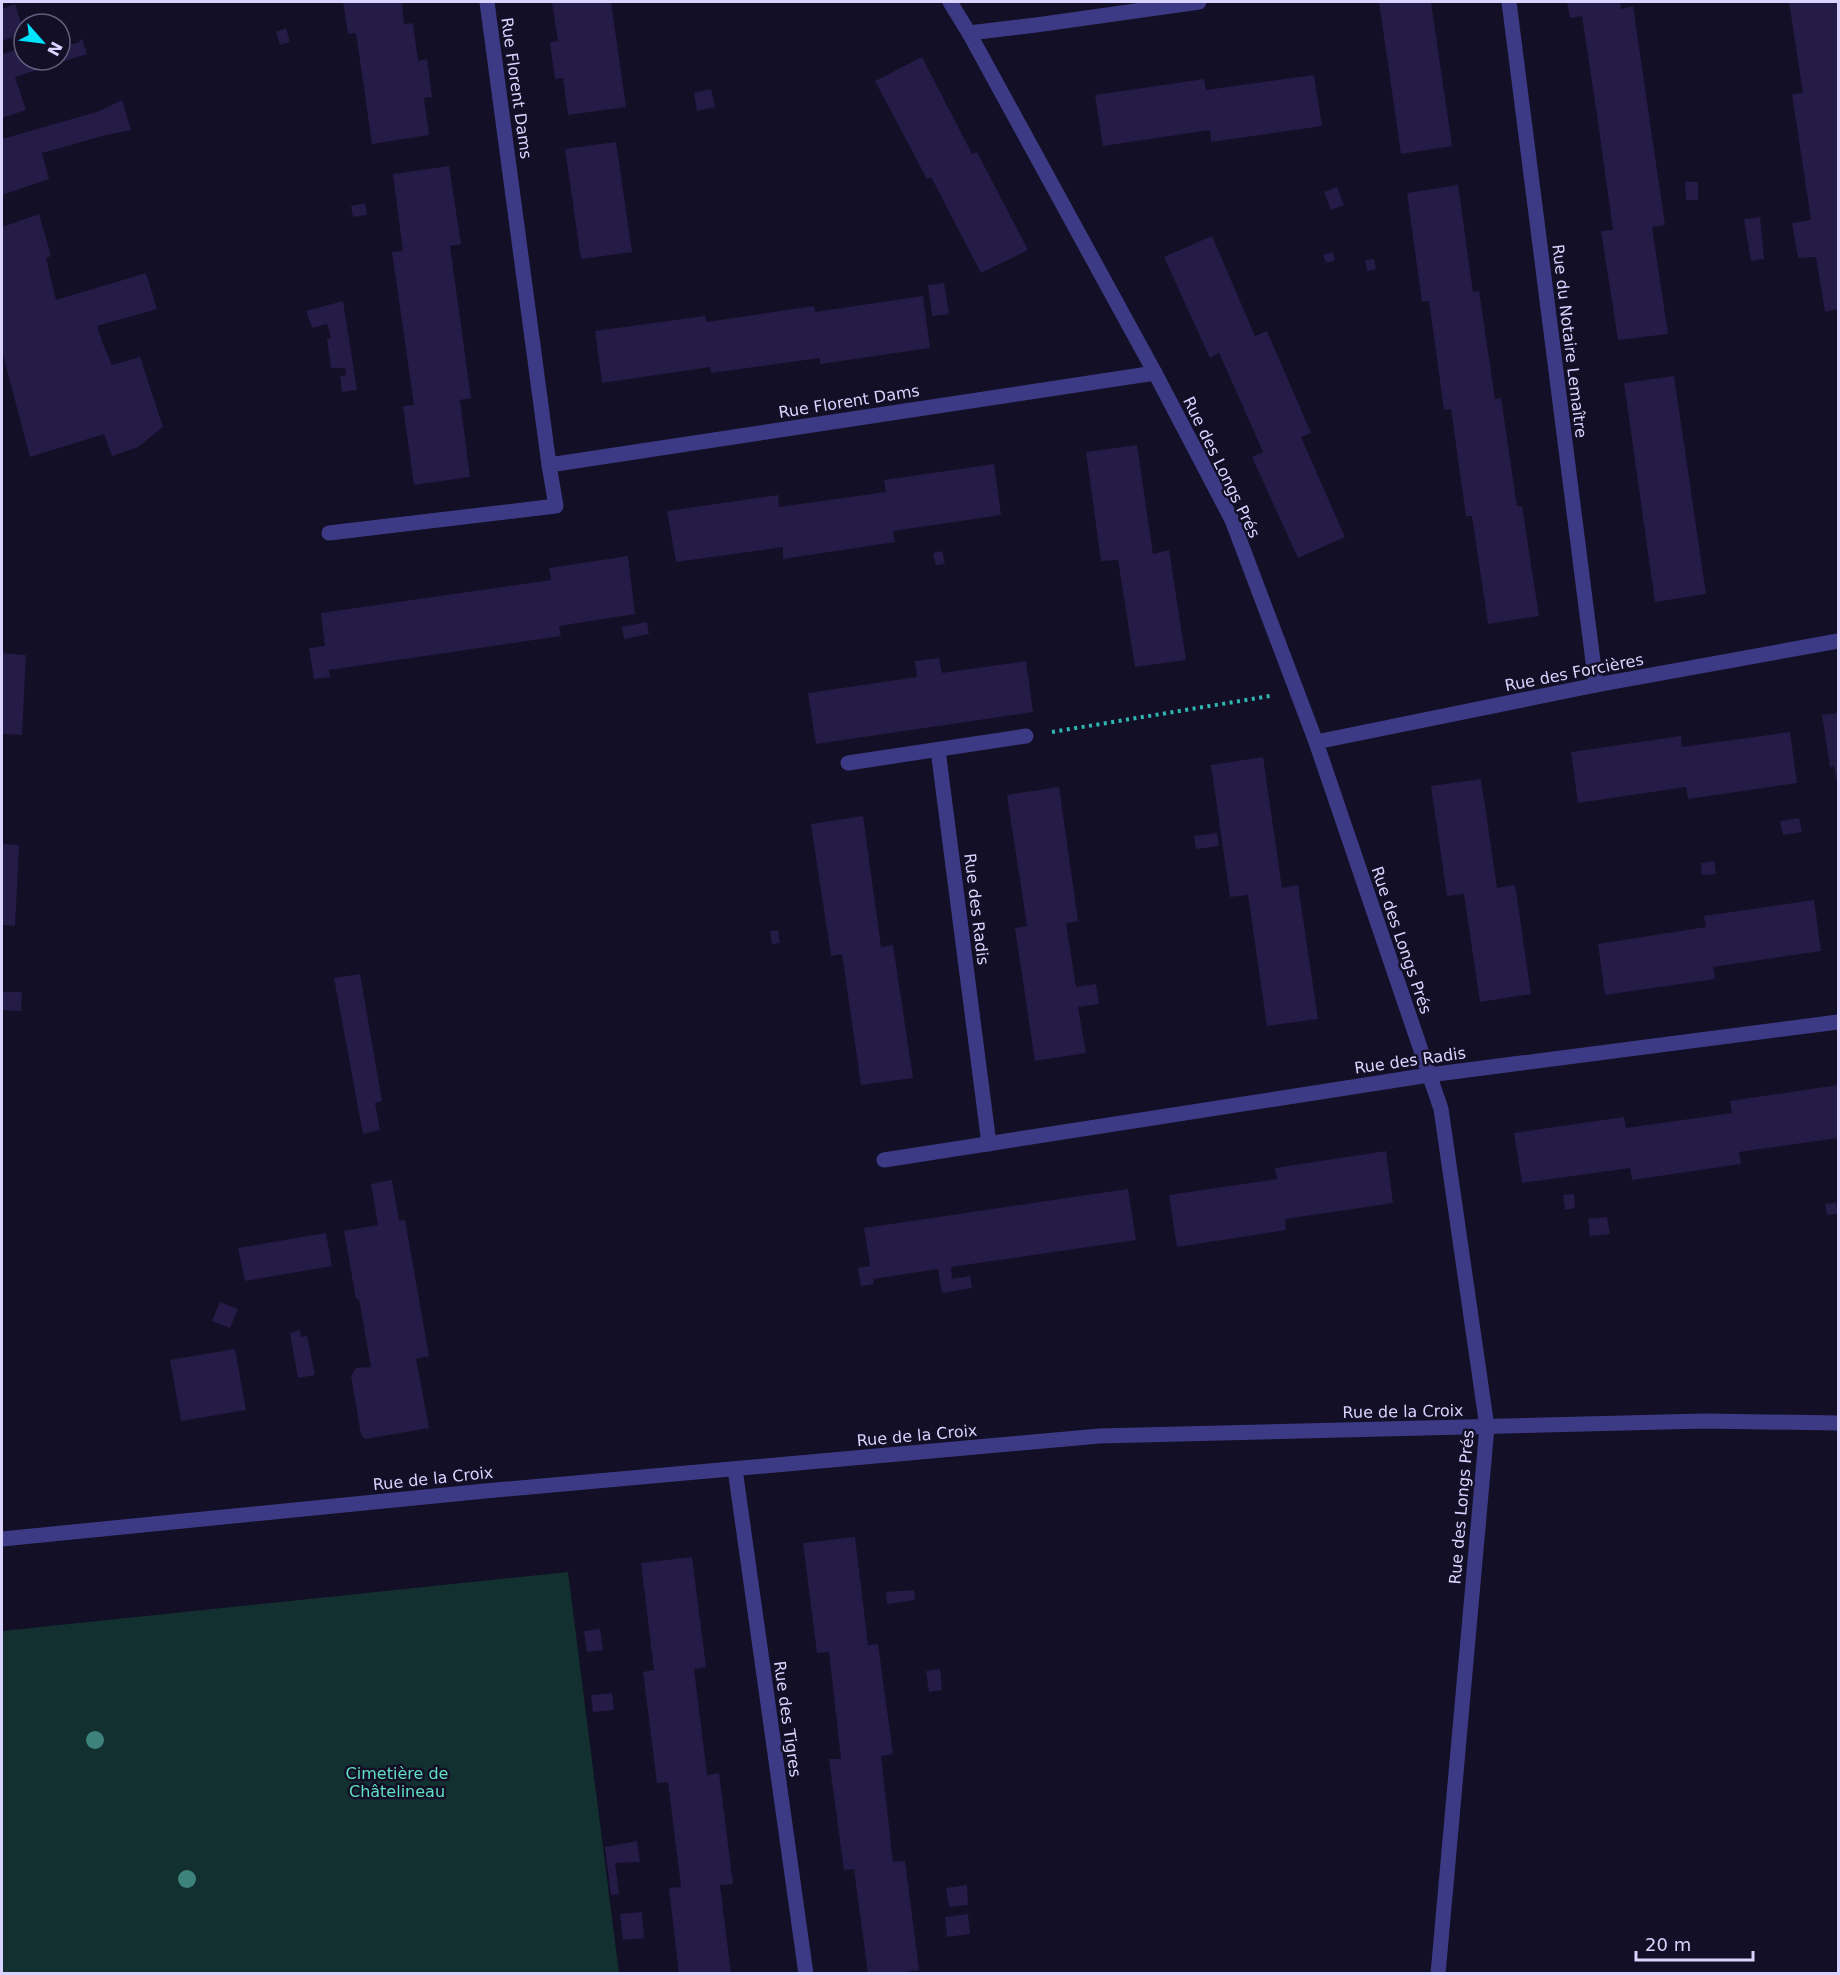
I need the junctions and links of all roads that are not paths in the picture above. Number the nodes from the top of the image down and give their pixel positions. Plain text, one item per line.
1 (487, 2) edge
2 (950, 2) edge
3 (1199, 2) edge
4 (1509, 2) edge
5 (969, 33) junction
6 (1155, 373) junction
7 (549, 465) junction
8 (329, 533) dead end
9 (1839, 641) edge
10 (1596, 685) junction
11 (1026, 736) road end
12 (1316, 742) junction
13 (938, 750) junction
14 (848, 763) dead end
15 (1839, 1022) edge
16 (1429, 1075) junction
17 (988, 1144) junction
18 (884, 1160) dead end
19 (1839, 1423) edge
20 (1487, 1427) junction
21 (735, 1469) junction
22 (2, 1539) edge
23 (806, 1974) edge
24 (1438, 1974) edge

1 - 7 street, Rue Florent Dams
2 - 5 street, Rue des Longs Prés
3 - 5 street
4 - 10 street, Rue du Notaire Lemaître
5 - 6 street, Rue des Longs Prés
6 - 7 street, Rue Florent Dams
6 - 12 street, Rue des Longs Prés
7 - 8 street, Rue Florent Dams
9 - 10 street, Rue des Forcières
10 - 12 street, Rue des Forcières
11 - 13 street
12 - 16 street, Rue des Longs Prés
13 - 14 street
13 - 17 street, Rue des Radis
15 - 16 street, Rue des Radis
16 - 17 street, Rue des Radis
16 - 20 street, Rue des Longs Prés
17 - 18 street, Rue des Radis
19 - 20 street, Rue de la Croix
20 - 21 street, Rue de la Croix
20 - 24 street, Rue des Longs Prés
21 - 22 street, Rue de la Croix
21 - 23 street, Rue des Tigres

